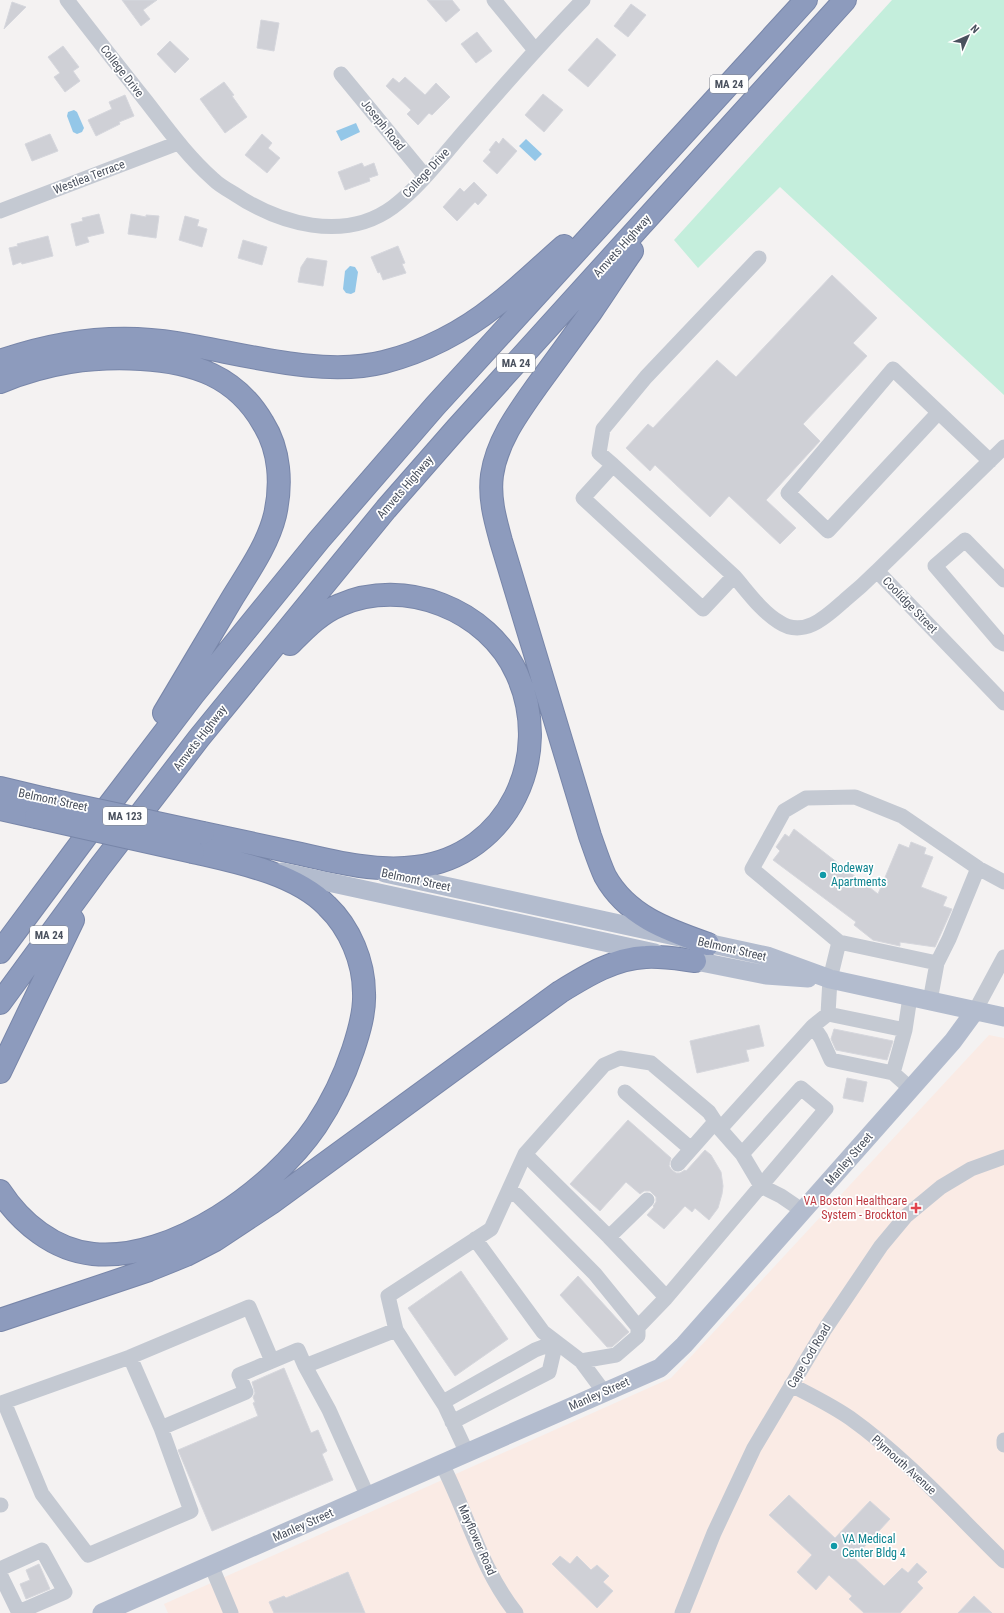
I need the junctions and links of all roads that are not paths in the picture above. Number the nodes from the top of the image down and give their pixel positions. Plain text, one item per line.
1 (67, 0) edge
2 (494, 0) edge
3 (583, 0) edge
4 (806, 0) edge
5 (845, 0) edge
6 (535, 50) junction
7 (341, 74) dead end
8 (178, 143) junction
9 (651, 168) junction
10 (425, 176) junction
11 (675, 187) junction
12 (0, 211) edge
13 (759, 258) dead end
14 (0, 361) edge
15 (0, 382) edge
16 (938, 413) junction
17 (1004, 447) edge
18 (990, 461) junction
19 (614, 465) junction
20 (877, 571) junction
21 (734, 576) junction
22 (1004, 580) edge
23 (1004, 644) edge
24 (1004, 703) edge
25 (199, 738) junction
26 (0, 788) edge
27 (110, 804) junction
28 (0, 809) edge
29 (225, 859) junction
30 (347, 864) junction
31 (99, 868) junction
32 (978, 868) junction
33 (1004, 882) edge
34 (839, 942) junction
35 (708, 944) junction
36 (4, 946) edge
37 (1004, 957) edge
38 (695, 961) junction
39 (937, 963) junction
40 (830, 979) junction
41 (910, 997) junction
42 (930, 1001) junction
43 (0, 1003) edge
44 (975, 1011) junction
45 (828, 1014) junction
46 (1004, 1017) edge
47 (813, 1026) junction
48 (905, 1030) junction
49 (0, 1072) edge
50 (893, 1073) junction
51 (911, 1089) junction
52 (625, 1092) dead end
53 (718, 1125) junction
54 (691, 1150) junction
55 (525, 1154) junction
56 (742, 1154) junction
57 (1004, 1157) edge
58 (678, 1164) dead end
59 (760, 1186) junction
60 (0, 1191) edge
61 (508, 1192) junction
62 (647, 1200) dead end
63 (803, 1211) junction
64 (609, 1237) junction
65 (476, 1239) junction
66 (666, 1297) junction
67 (0, 1320) edge
68 (638, 1327) junction
69 (396, 1330) junction
70 (556, 1342) junction
71 (130, 1357) junction
72 (272, 1361) junction
73 (581, 1361) junction
74 (304, 1366) junction
75 (791, 1385) junction
76 (604, 1392) junction
77 (442, 1402) junction
78 (452, 1422) junction
79 (161, 1428) junction
80 (1004, 1440) edge
81 (1004, 1445) edge
82 (467, 1453) junction
83 (442, 1464) junction
84 (368, 1497) junction
85 (1004, 1561) edge
86 (211, 1565) junction
87 (0, 1569) edge
88 (0, 1574) edge
89 (19, 1613) edge
90 (102, 1613) edge
91 (232, 1613) edge
92 (516, 1613) edge
93 (682, 1613) edge

1 - 8 street, College Drive
2 - 6 street
3 - 6 street, College Drive
4 - 9 highway, MA 24
5 - 11 highway, Amvets Highway / MA 24
6 - 10 street, College Drive
7 - 10 street, Joseph Road
8 - 10 street, College Drive
8 - 12 street, Westlea Terrace
9 - 14 highway
9 - 27 highway, MA 24
11 - 25 highway, Amvets Highway / MA 24
11 - 35 highway
13 - 19 street, Coolidge Street
15 - 27 highway
16 - 16 street
16 - 18 street
17 - 18 street
18 - 20 street
19 - 21 street, Coolidge Street
19 - 21 street
20 - 21 street, Coolidge Street
20 - 24 street, Coolidge Street
22 - 23 street
25 - 30 highway
25 - 31 highway, Amvets Highway / MA 24
26 - 30 highway, Belmont Street / MA 123, bridge
27 - 36 highway, MA 24
28 - 29 highway, Belmont Street / MA 123, bridge
29 - 38 main road, Belmont Street / MA 123
29 - 60 highway
30 - 35 main road, Belmont Street / MA 123
31 - 43 highway, Amvets Highway / MA 24
31 - 49 highway
32 - 33 street
32 - 34 street
32 - 39 street
34 - 39 street
34 - 40 street
35 - 40 main road, Belmont Street / MA 123
37 - 44 street
38 - 40 main road, Belmont Street / MA 123
38 - 67 highway
39 - 42 street
40 - 41 main road, Belmont Street / MA 123
40 - 45 street
41 - 42 main road, Belmont Street / MA 123
41 - 48 street
42 - 44 main road, Belmont Street / MA 123
44 - 46 main road, Belmont Street / MA 123
44 - 51 main road, Manley Street
45 - 47 street
45 - 48 street
47 - 50 street
47 - 53 street
48 - 50 street
50 - 51 street
51 - 63 main road, Manley Street
52 - 54 street
53 - 54 street
53 - 55 street
53 - 56 street
54 - 58 street
55 - 61 street
55 - 64 street
56 - 59 street
56 - 59 street
57 - 75 street, Cape Cod Road
59 - 63 street
59 - 66 street
61 - 65 street
61 - 68 street
62 - 64 street
63 - 76 main road, Manley Street
64 - 66 street
65 - 69 street
65 - 70 street
66 - 68 street
68 - 73 street
69 - 74 street
69 - 77 street
70 - 73 street
70 - 77 street
70 - 78 street
71 - 72 street
71 - 79 street
71 - 79 street
72 - 74 street
72 - 79 street
73 - 76 street
74 - 84 street
75 - 85 street, Plymouth Avenue
75 - 93 street, Cape Cod Road
76 - 82 main road, Manley Street
77 - 78 street
78 - 82 street
80 - 81 street
82 - 83 main road, Manley Street
83 - 84 main road, Manley Street
83 - 92 street, Mayflower Road
84 - 86 main road, Manley Street
86 - 90 main road, Manley Street
86 - 91 street
87 - 89 street
88 - 89 street

